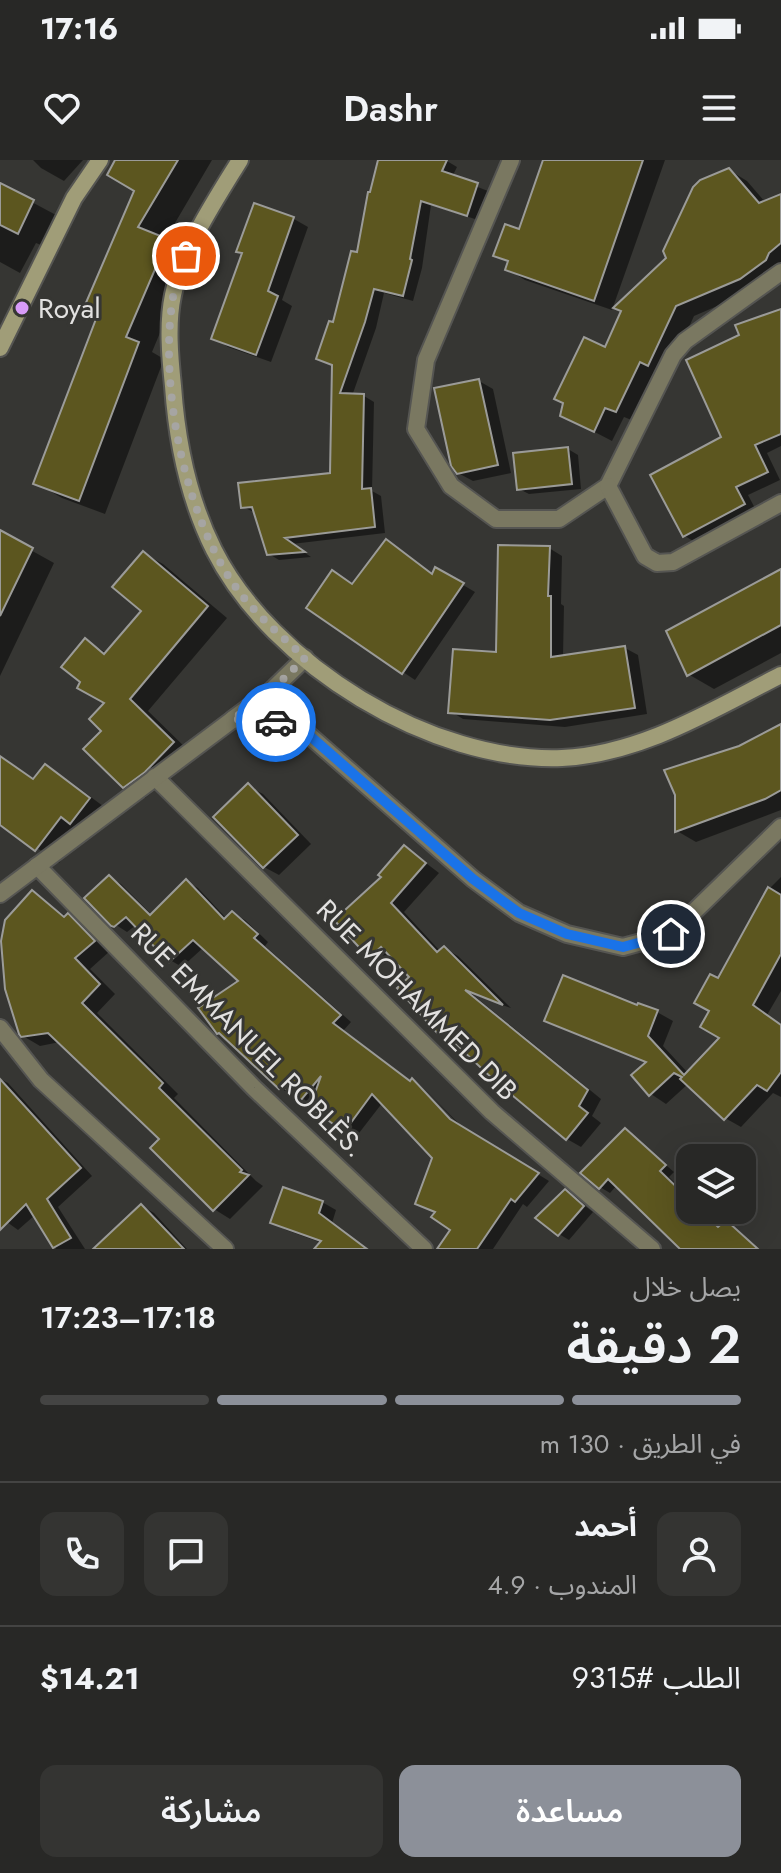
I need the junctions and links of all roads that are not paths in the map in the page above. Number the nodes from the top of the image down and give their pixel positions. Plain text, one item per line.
1 (100, 160) edge
2 (240, 160) edge
3 (511, 160) edge
4 (781, 272) edge
5 (2, 337) edge
6 (608, 486) junction
7 (781, 503) edge
8 (305, 658) junction
9 (781, 675) edge
10 (232, 720) junction
11 (155, 777) junction
12 (781, 827) edge
13 (37, 866) junction
14 (0, 894) edge
15 (0, 1028) edge
16 (225, 1249) edge
17 (424, 1249) edge
18 (652, 1249) edge

1 - 5 main road
2 - 8 main road
3 - 6 street
4 - 6 street
6 - 7 street
8 - 9 main road
8 - 10 street
10 - 11 street
10 - 12 street
11 - 13 street
11 - 18 street, RUE MOHAMMED DIB
13 - 14 street
13 - 17 street, RUE EMMANUEL ROBLÈS.
15 - 16 street

